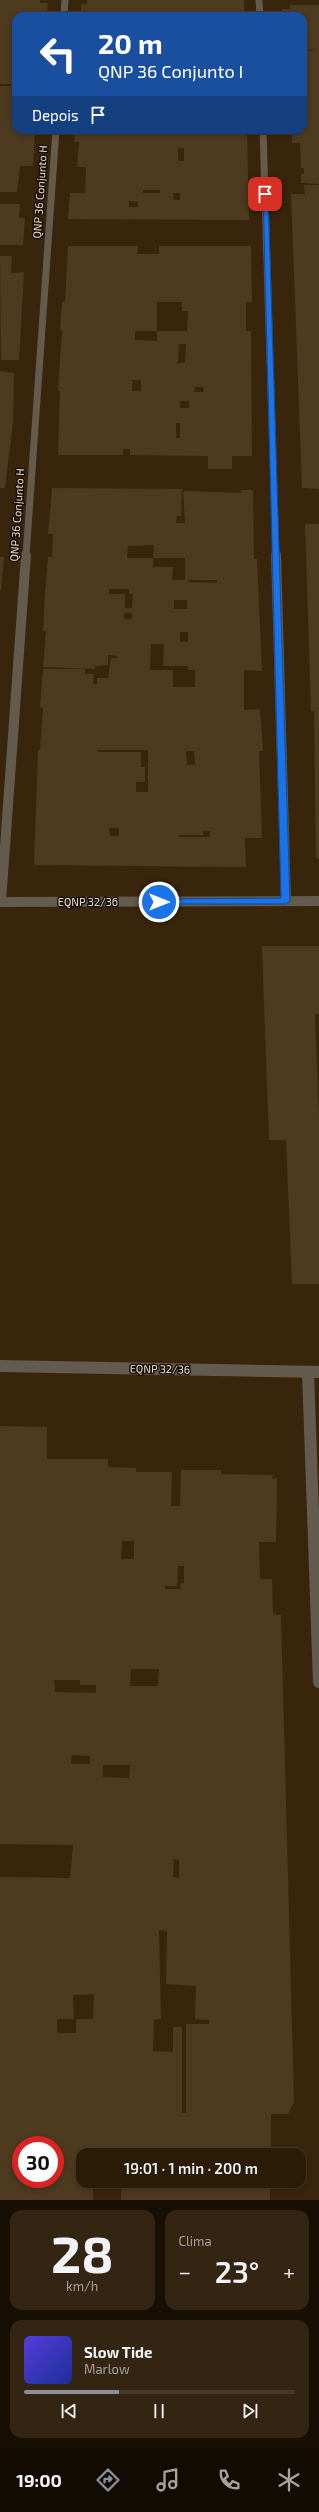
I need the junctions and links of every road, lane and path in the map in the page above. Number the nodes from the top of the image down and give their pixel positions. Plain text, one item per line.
1 (65, 0) edge
2 (259, 0) edge
3 (64, 12) edge
4 (260, 12) edge
5 (56, 134) edge
6 (263, 134) edge
7 (286, 901) junction
8 (319, 901) edge
9 (0, 902) edge
10 (0, 1366) edge
11 (313, 1372) edge
12 (319, 1682) edge

1 - 3 street
2 - 4 street
5 - 9 street, QNP 36 Conjunto H
6 - 7 street
7 - 8 street, EQNP 32/36
7 - 9 street, EQNP 32/36
10 - 11 street, EQNP 32/36
11 - 12 street

